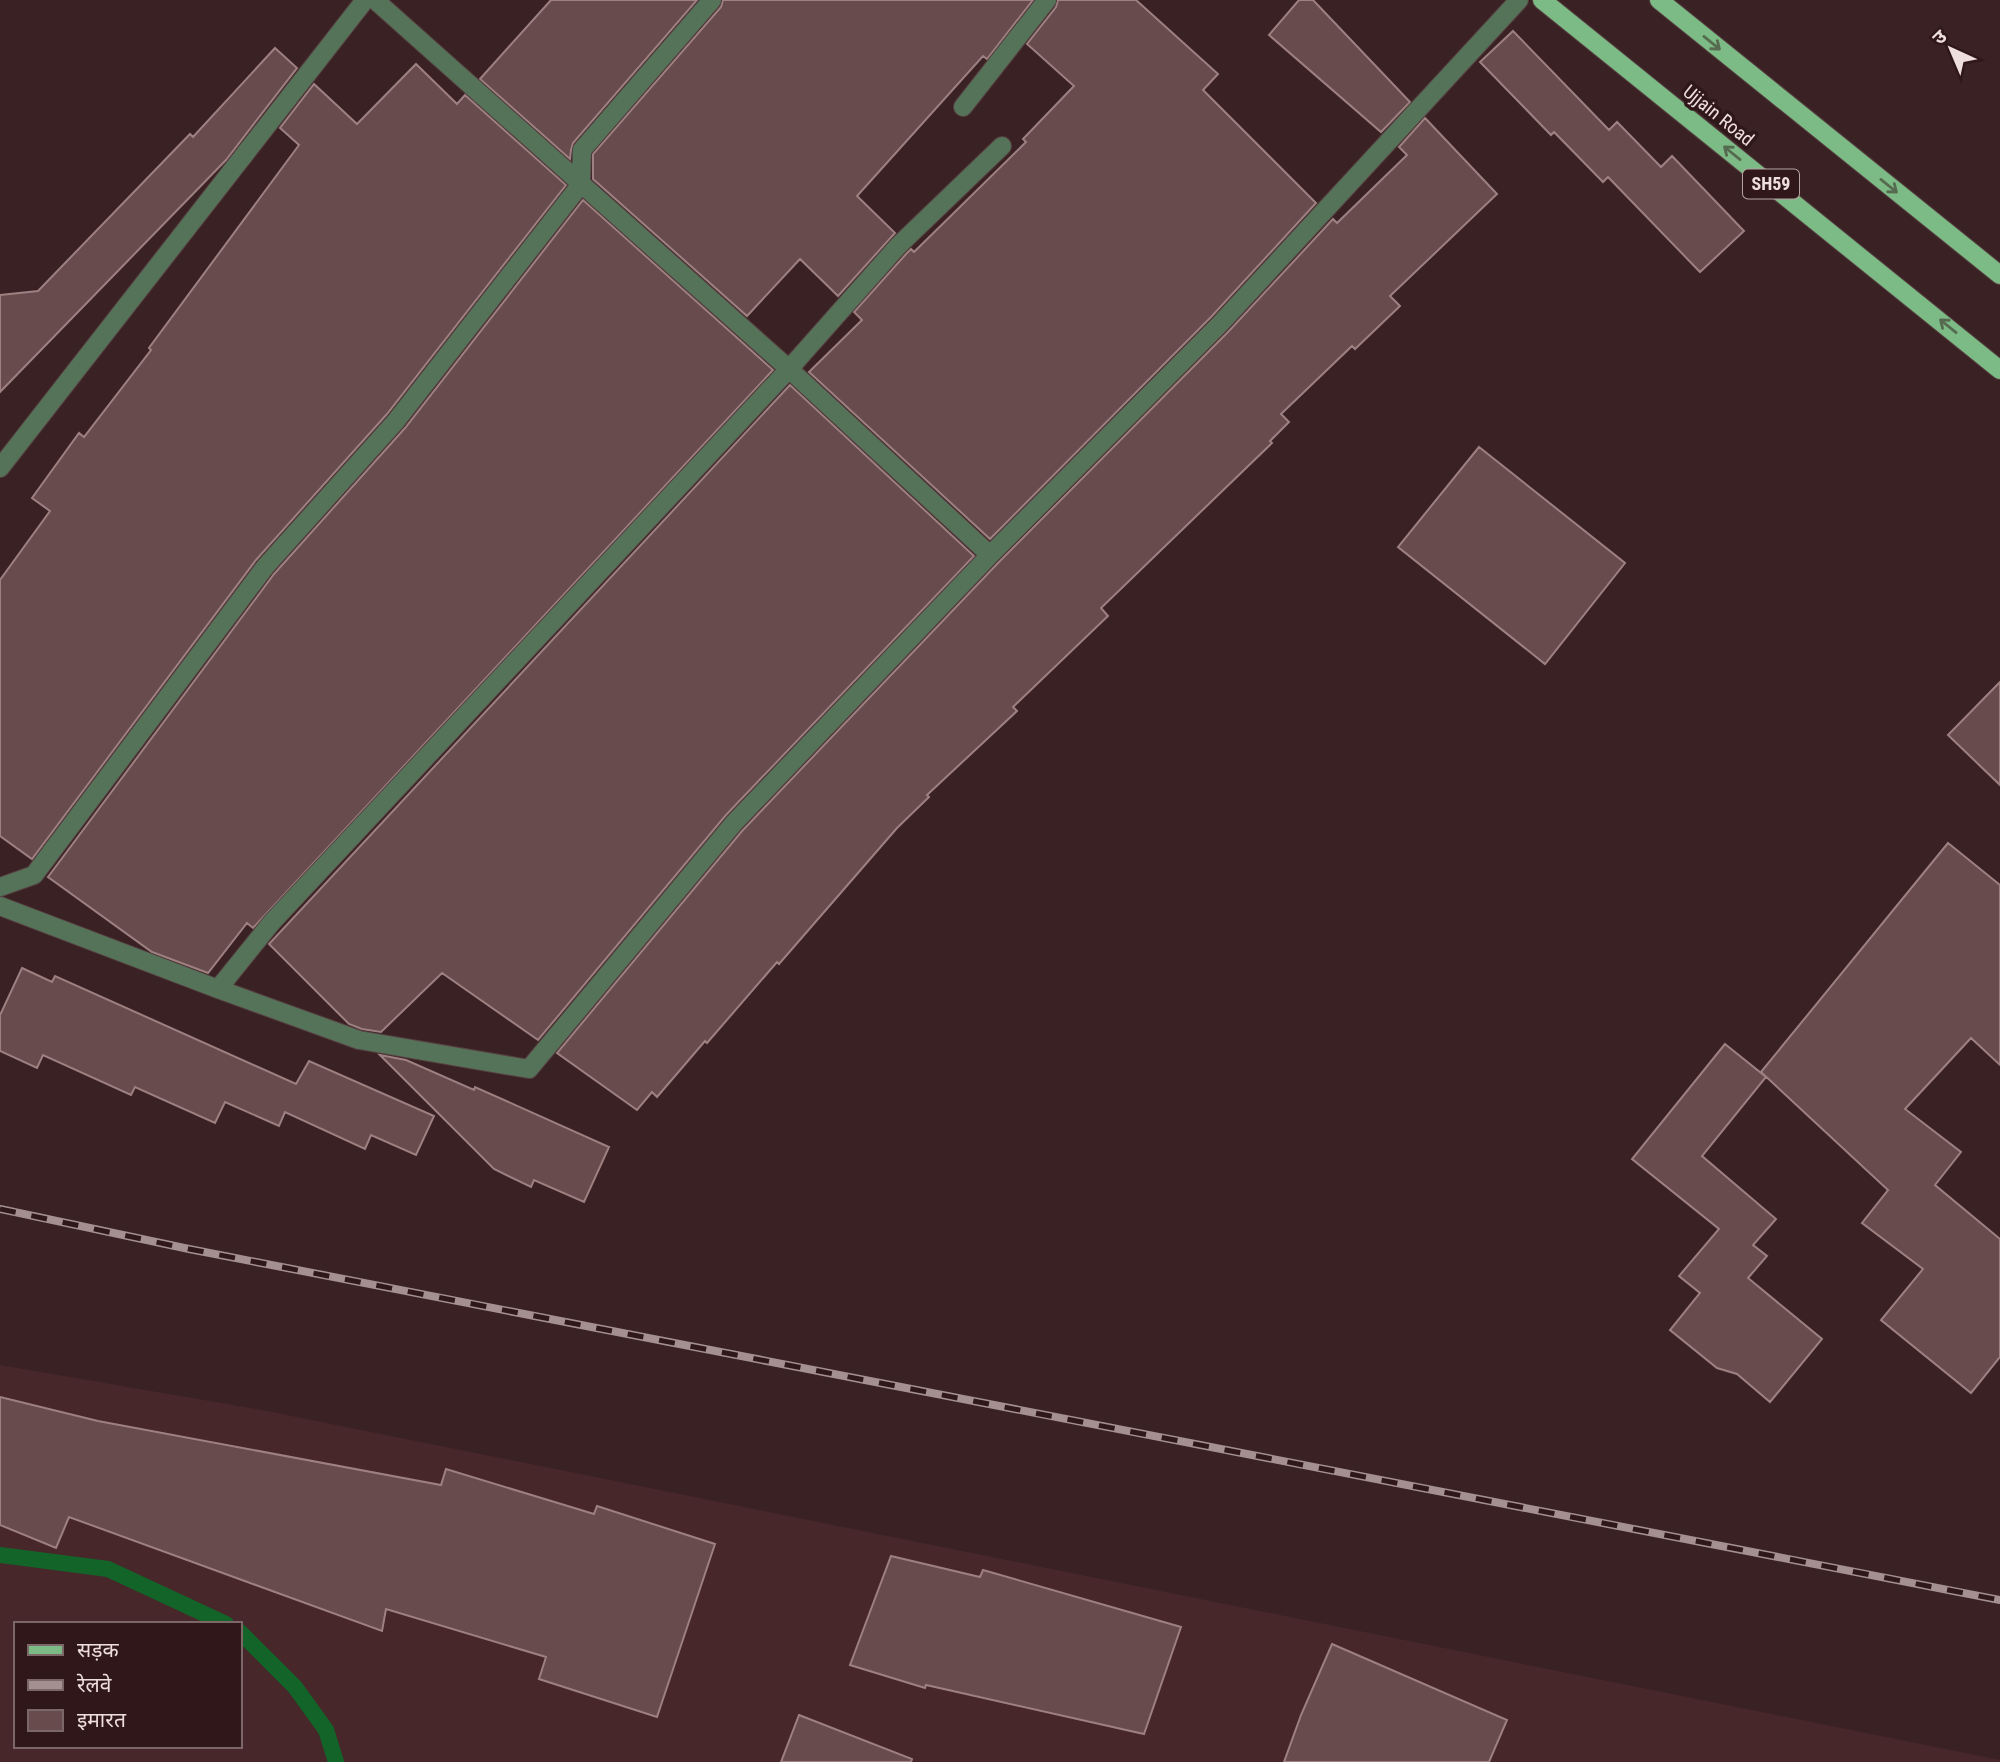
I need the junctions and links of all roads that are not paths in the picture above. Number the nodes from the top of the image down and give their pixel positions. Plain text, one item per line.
1 (365, 0) edge
2 (375, 0) edge
3 (712, 0) edge
4 (1047, 0) edge
5 (1519, 0) edge
6 (1542, 0) edge
7 (1659, 0) edge
8 (963, 107) dead end
9 (1002, 146) dead end
10 (580, 184) junction
11 (2000, 275) edge
12 (789, 369) junction
13 (2000, 370) edge
14 (0, 468) edge
15 (990, 555) junction
16 (0, 887) edge
17 (0, 906) edge
18 (218, 989) junction

1 - 14 street
2 - 10 street
3 - 10 street
4 - 8 street
5 - 15 street
13 -> 6 main road, Ujjain Road / SH59
7 -> 11 main road
9 - 12 street
10 - 12 street
10 - 16 street
12 - 15 street
12 - 18 street
15 - 18 street
17 - 18 street

